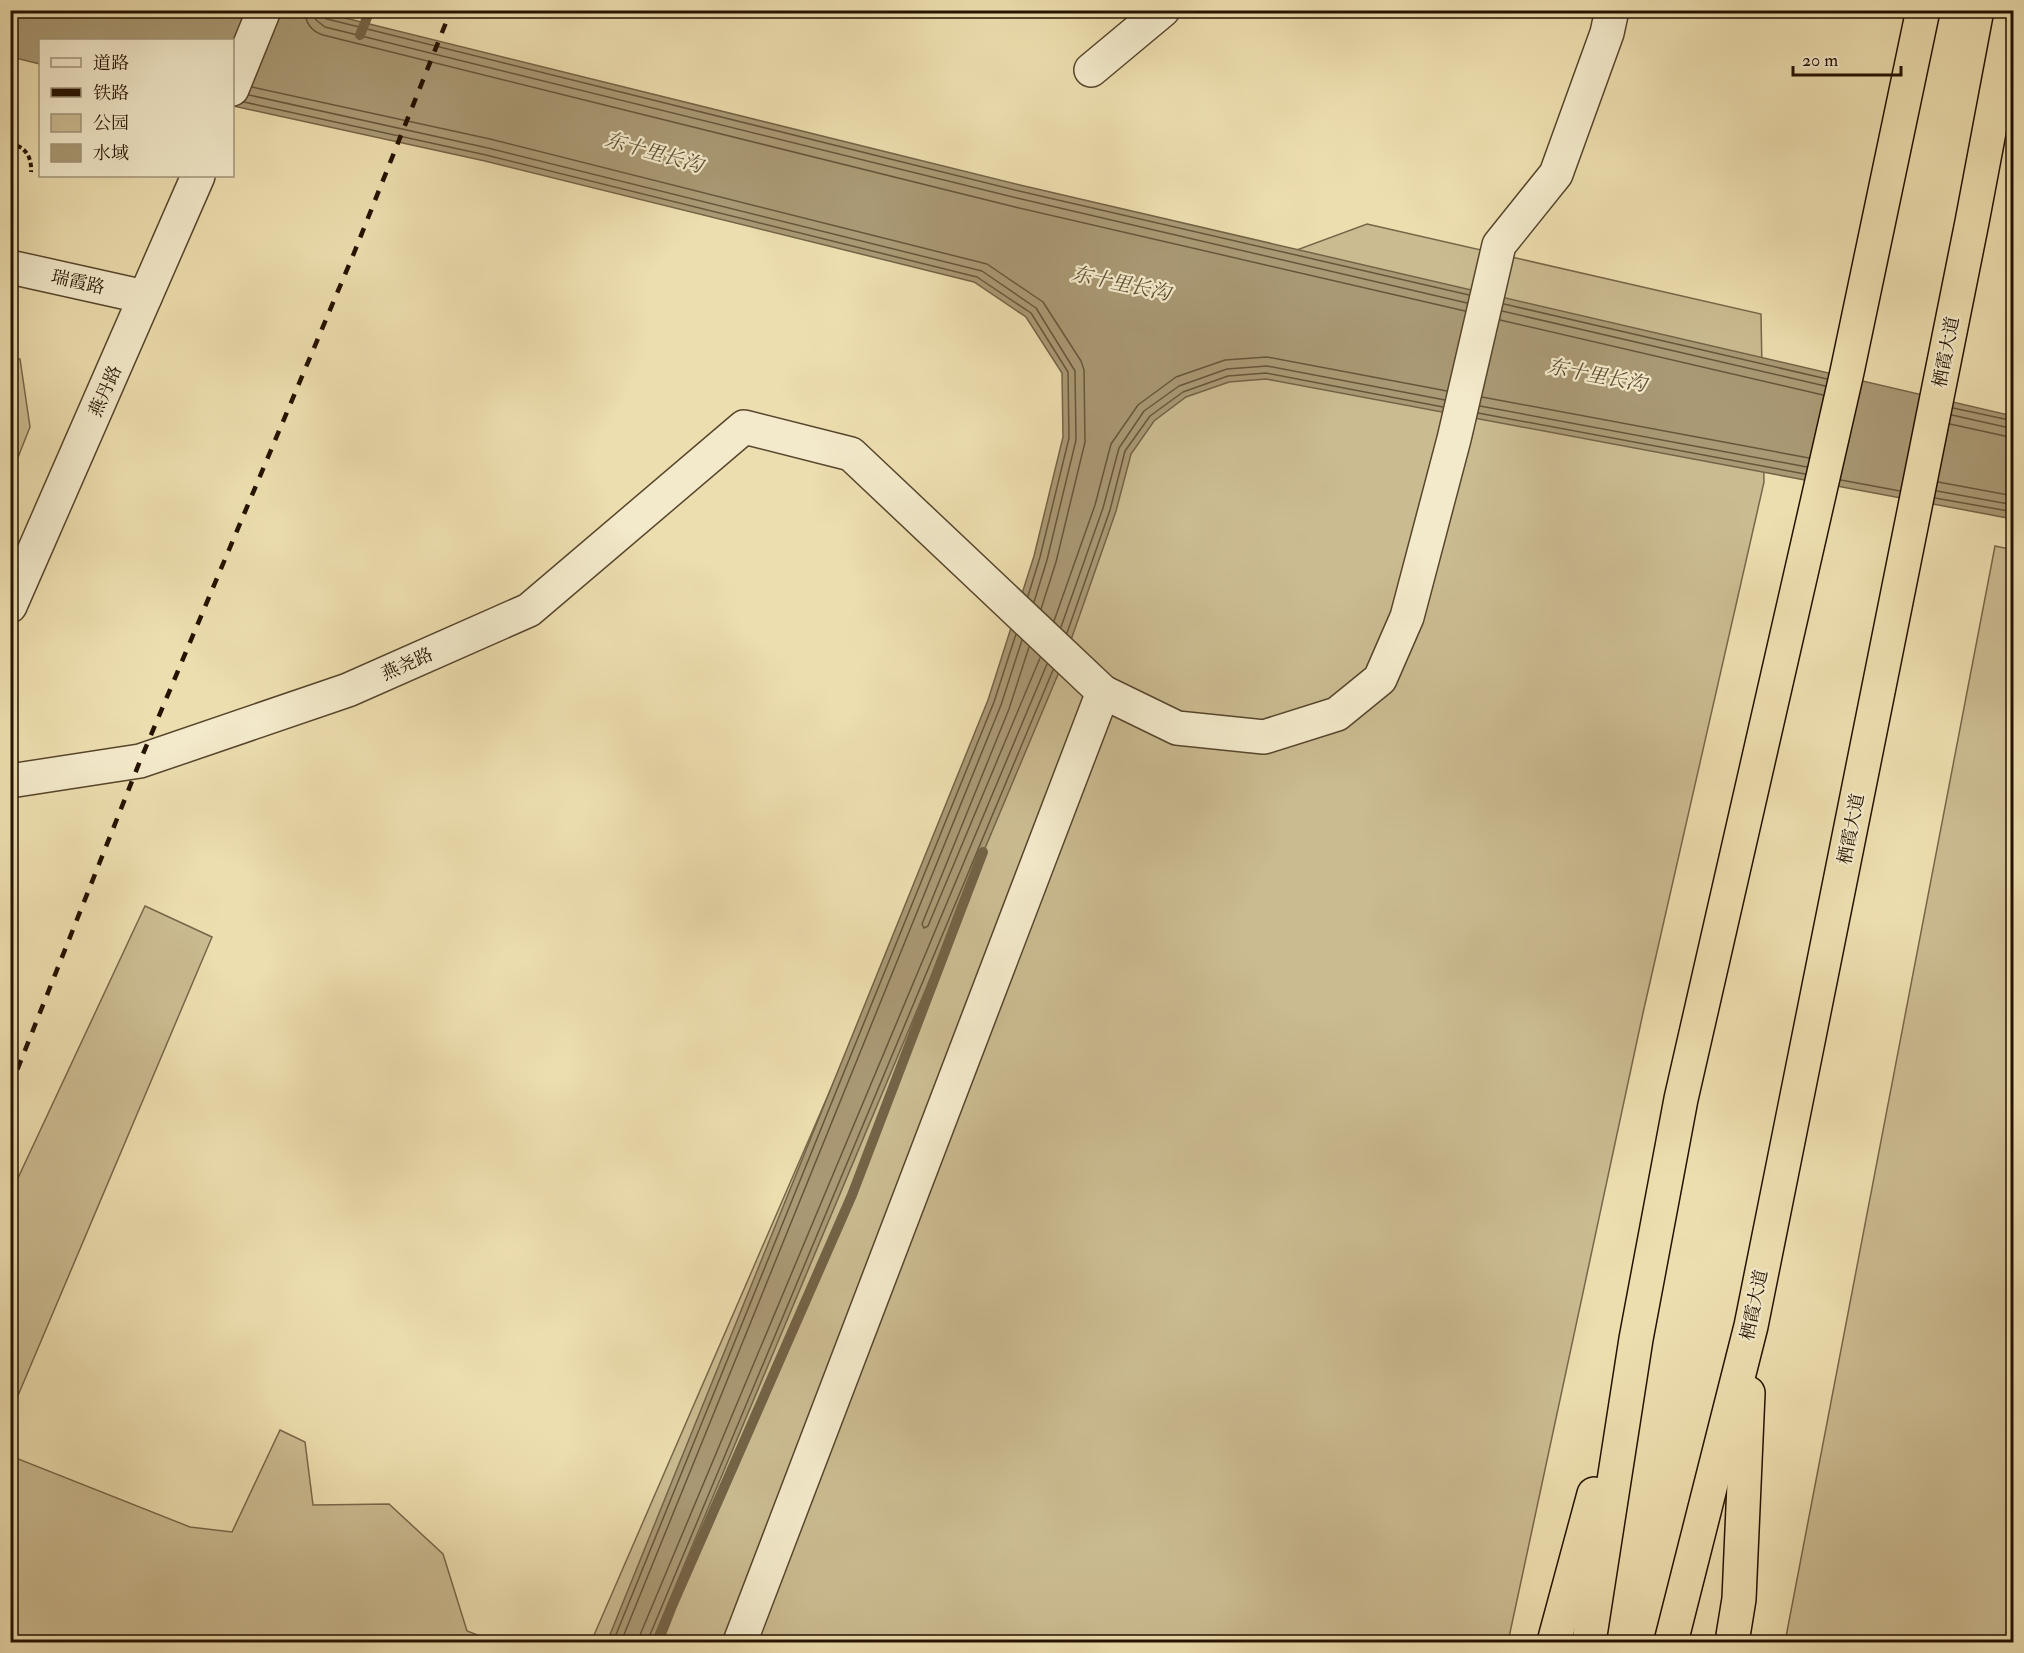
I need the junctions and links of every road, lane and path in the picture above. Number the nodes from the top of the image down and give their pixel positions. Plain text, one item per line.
1 (264, 10) edge
2 (1163, 10) edge
3 (1612, 10) edge
4 (1923, 10) edge
5 (2012, 10) edge
6 (1091, 70) dead end
7 (234, 84) edge
8 (10, 144) edge
9 (31, 172) dead end
10 (198, 177) edge
11 (10, 267) edge
12 (146, 297) junction
13 (10, 606) edge
14 (1103, 692) junction
15 (10, 781) edge
16 (1751, 1326) junction
17 (1636, 1339) junction
18 (740, 1642) edge
19 (1554, 1642) edge
20 (1589, 1642) edge
21 (1671, 1642) edge
22 (1732, 1642) edge

1 - 7 street
2 - 6 street
3 - 14 street
4 - 17 highway
5 - 16 highway, 栖霞大道
8 - 9 path
10 - 12 street, 燕丹路
11 - 12 street, 瑞霞路
12 - 13 street, 燕丹路
14 - 15 street, 燕尧路
14 - 18 street
16 - 21 highway, 栖霞大道
16 - 22 highway
17 - 19 highway
17 - 20 highway

